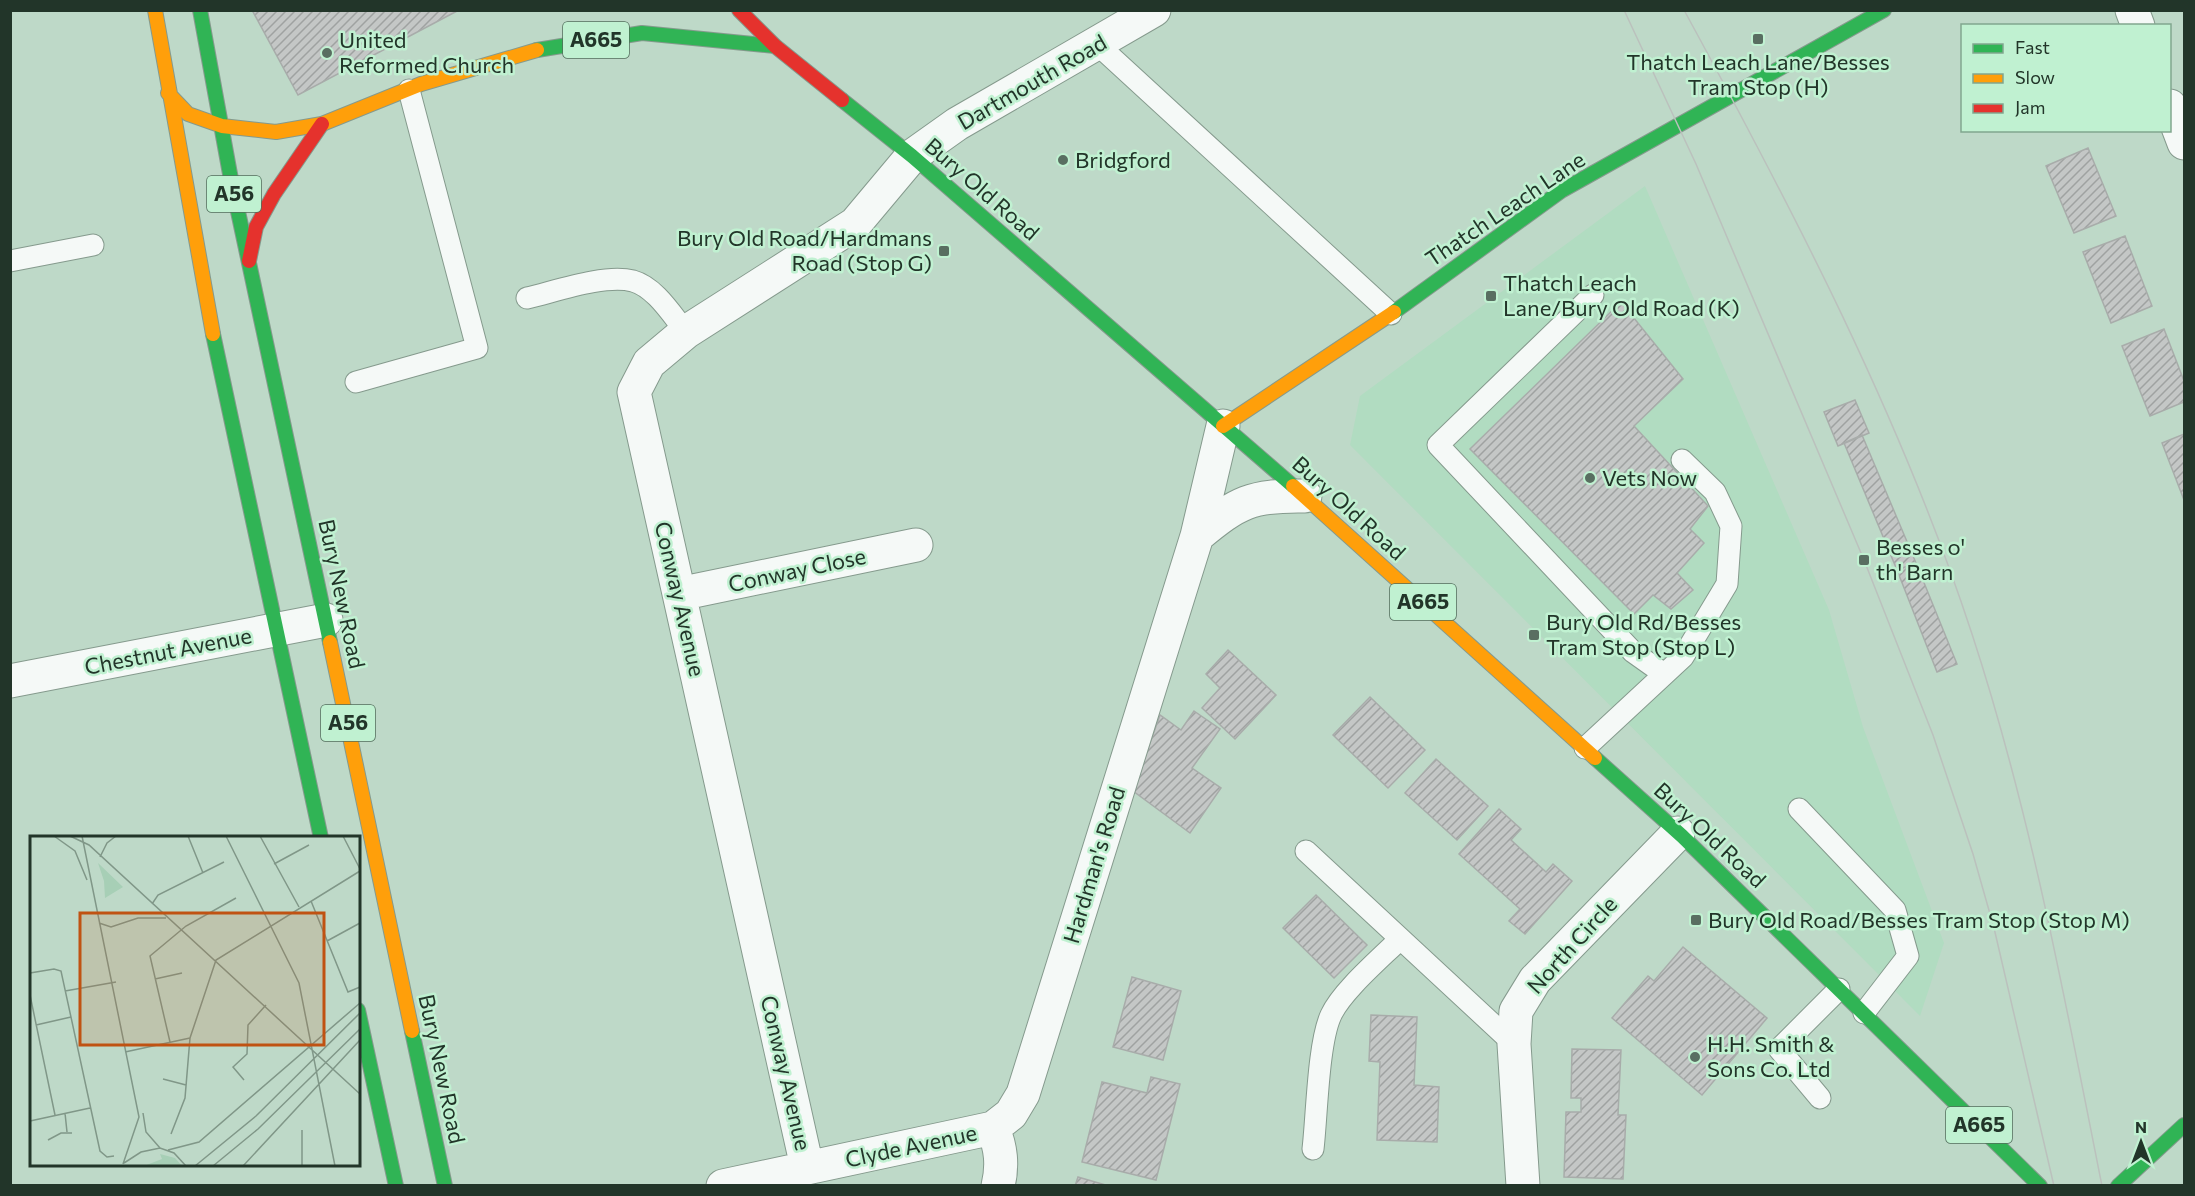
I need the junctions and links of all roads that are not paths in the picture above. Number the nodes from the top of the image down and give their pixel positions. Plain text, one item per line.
1 (155, 10) edge
2 (200, 10) edge
3 (739, 10) edge
4 (1154, 10) edge
5 (1884, 10) edge
6 (1097, 44) junction
7 (775, 46) junction
8 (409, 90) junction
9 (168, 93) junction
10 (2171, 111) edge
11 (322, 124) junction
12 (222, 126) junction
13 (2184, 143) edge
14 (912, 156) junction
15 (93, 245) dead end
16 (10, 261) edge
17 (249, 261) junction
18 (1593, 295) dead end
19 (527, 298) dead end
20 (1391, 314) junction
21 (686, 332) junction
22 (356, 382) dead end
23 (1223, 426) junction
24 (1682, 460) dead end
25 (1305, 496) junction
26 (1197, 536) junction
27 (916, 545) dead end
28 (679, 594) junction
29 (326, 620) junction
30 (277, 630) junction
31 (1664, 674) junction
32 (10, 681) edge
33 (1585, 748) junction
34 (1799, 809) dead end
35 (1678, 832) junction
36 (321, 836) edge
37 (1306, 851) dead end
38 (1400, 939) junction
39 (1839, 989) junction
40 (1864, 1013) junction
41 (360, 1019) edge
42 (1514, 1044) junction
43 (1820, 1098) dead end
44 (2184, 1125) edge
45 (993, 1128) junction
46 (1313, 1149) dead end
47 (807, 1167) junction
48 (396, 1185) edge
49 (445, 1185) edge
50 (723, 1185) edge
51 (998, 1185) edge
52 (1523, 1185) edge
53 (2040, 1185) edge
54 (2118, 1185) edge

1 - 9 main road, A56
2 - 12 main road, Bury New Road / A56
3 - 7 main road, Bury Old Road / A665
4 - 6 street, Dartmouth Road
5 - 20 main road, Thatch Leach Lane
6 - 14 street, Dartmouth Road
6 - 20 lane
7 - 8 main road, A665
7 - 14 main road, Bury Old Road / A665
8 - 11 main road, A665
8 - 22 lane
9 - 12 main road, A665
9 - 30 main road, A56
10 - 13 street
11 - 12 main road, A665
11 - 17 main road
12 - 17 main road, Bury New Road / A56
14 - 21 street, Conway Avenue
14 - 23 main road, Bury Old Road / A665
15 - 16 lane
17 - 29 main road, Bury New Road / A56
18 - 31 lane
19 - 21 lane
20 - 23 main road, Thatch Leach Lane
21 - 28 street, Conway Avenue
23 - 25 main road, Bury Old Road / A665
23 - 26 street, Hardman's Road
24 - 31 lane
25 - 26 street
25 - 33 main road, Bury Old Road / A665
26 - 45 street, Hardman's Road
27 - 28 street, Conway Close
28 - 47 street, Conway Avenue
29 - 30 street, Chestnut Avenue
29 - 49 main road, Bury New Road / A56
30 - 32 street, Chestnut Avenue
30 - 36 main road, A56
31 - 33 lane
33 - 35 main road, Bury Old Road / A665
34 - 40 lane
35 - 39 main road, Bury Old Road / A665
35 - 42 street, North Circle
37 - 38 lane
38 - 42 lane
38 - 46 lane
39 - 40 main road, Bury Old Road / A665
39 - 43 lane
40 - 53 main road, Bury Old Road / A665
41 - 48 main road
42 - 52 street, North Circle
44 - 54 main road
45 - 47 street, Clyde Avenue
45 - 51 street
47 - 50 street, Clyde Avenue

